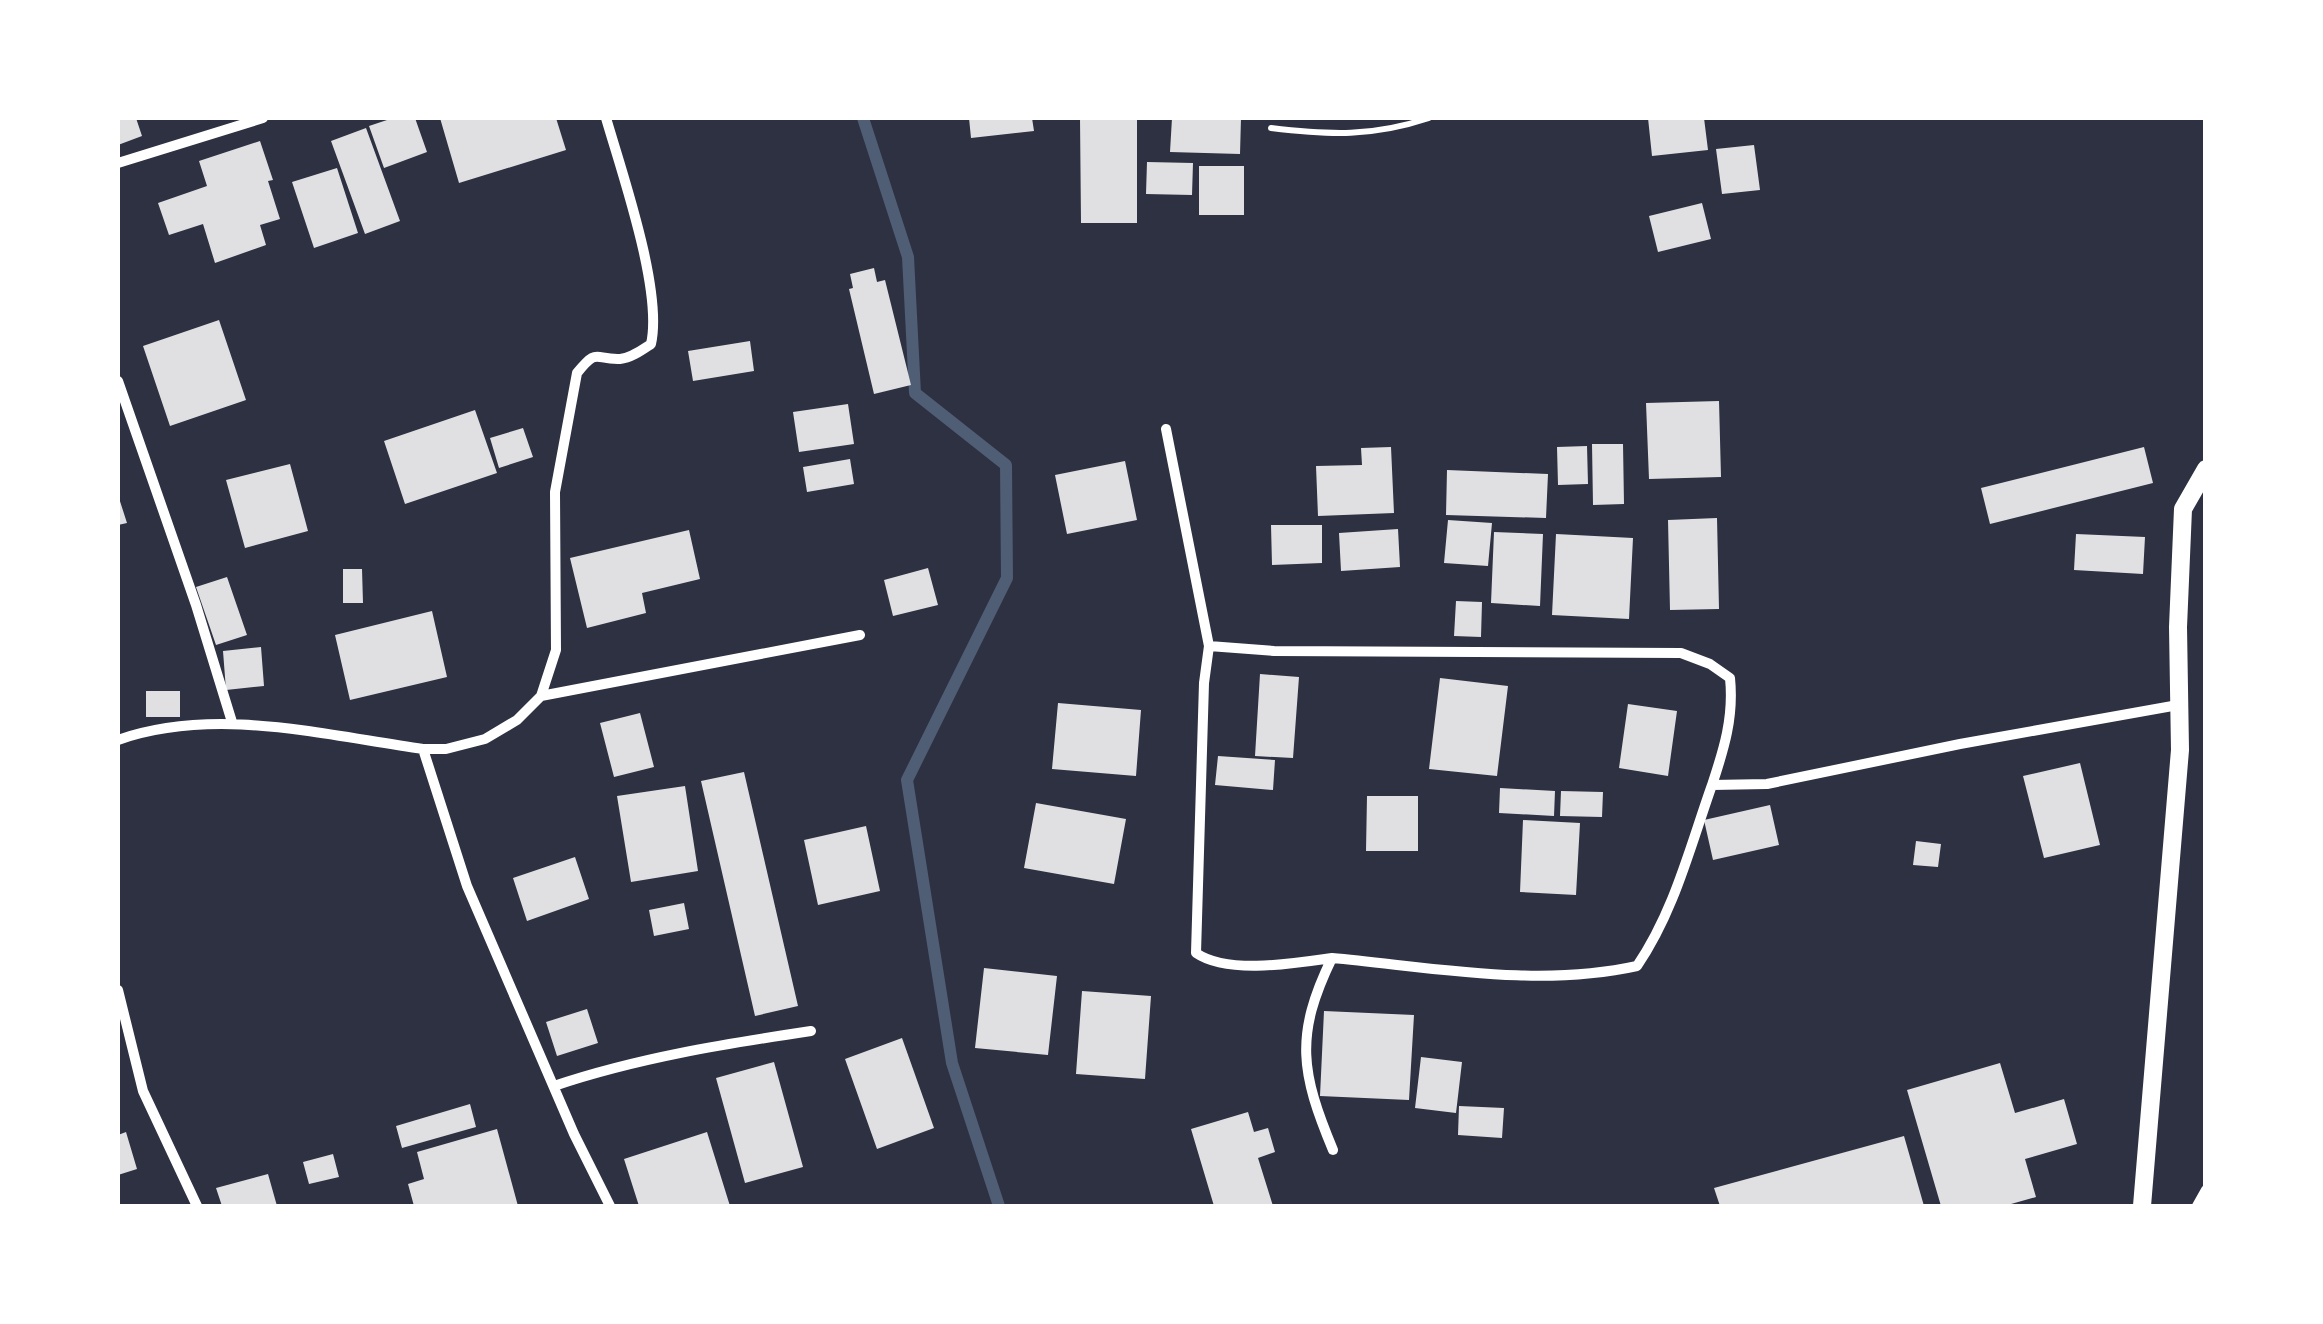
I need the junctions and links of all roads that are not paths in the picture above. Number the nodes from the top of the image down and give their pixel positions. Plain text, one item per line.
1 (263, 118) edge
2 (606, 118) edge
3 (118, 163) edge
4 (118, 380) edge
5 (1166, 429) dead end
6 (2206, 469) edge
7 (860, 635) dead end
8 (1209, 646) junction
9 (542, 696) junction
10 (2178, 705) junction
11 (232, 722) junction
12 (118, 740) edge
13 (422, 749) junction
14 (1712, 785) junction
15 (1332, 958) junction
16 (118, 990) edge
17 (812, 1031) dead end
18 (554, 1086) junction
19 (1333, 1150) dead end
20 (2206, 1190) edge
21 (197, 1206) edge
22 (610, 1206) edge
23 (2142, 1206) edge
24 (2197, 1206) edge

1 - 3 street
2 - 9 street
4 - 11 street
5 - 8 street
6 - 10 street
7 - 9 street
8 - 14 street
8 - 15 street
9 - 13 street
10 - 14 street
10 - 23 street
11 - 12 street
11 - 13 street
13 - 18 street
14 - 15 street
15 - 19 street
16 - 21 street
17 - 18 street
18 - 22 street
20 - 24 street

